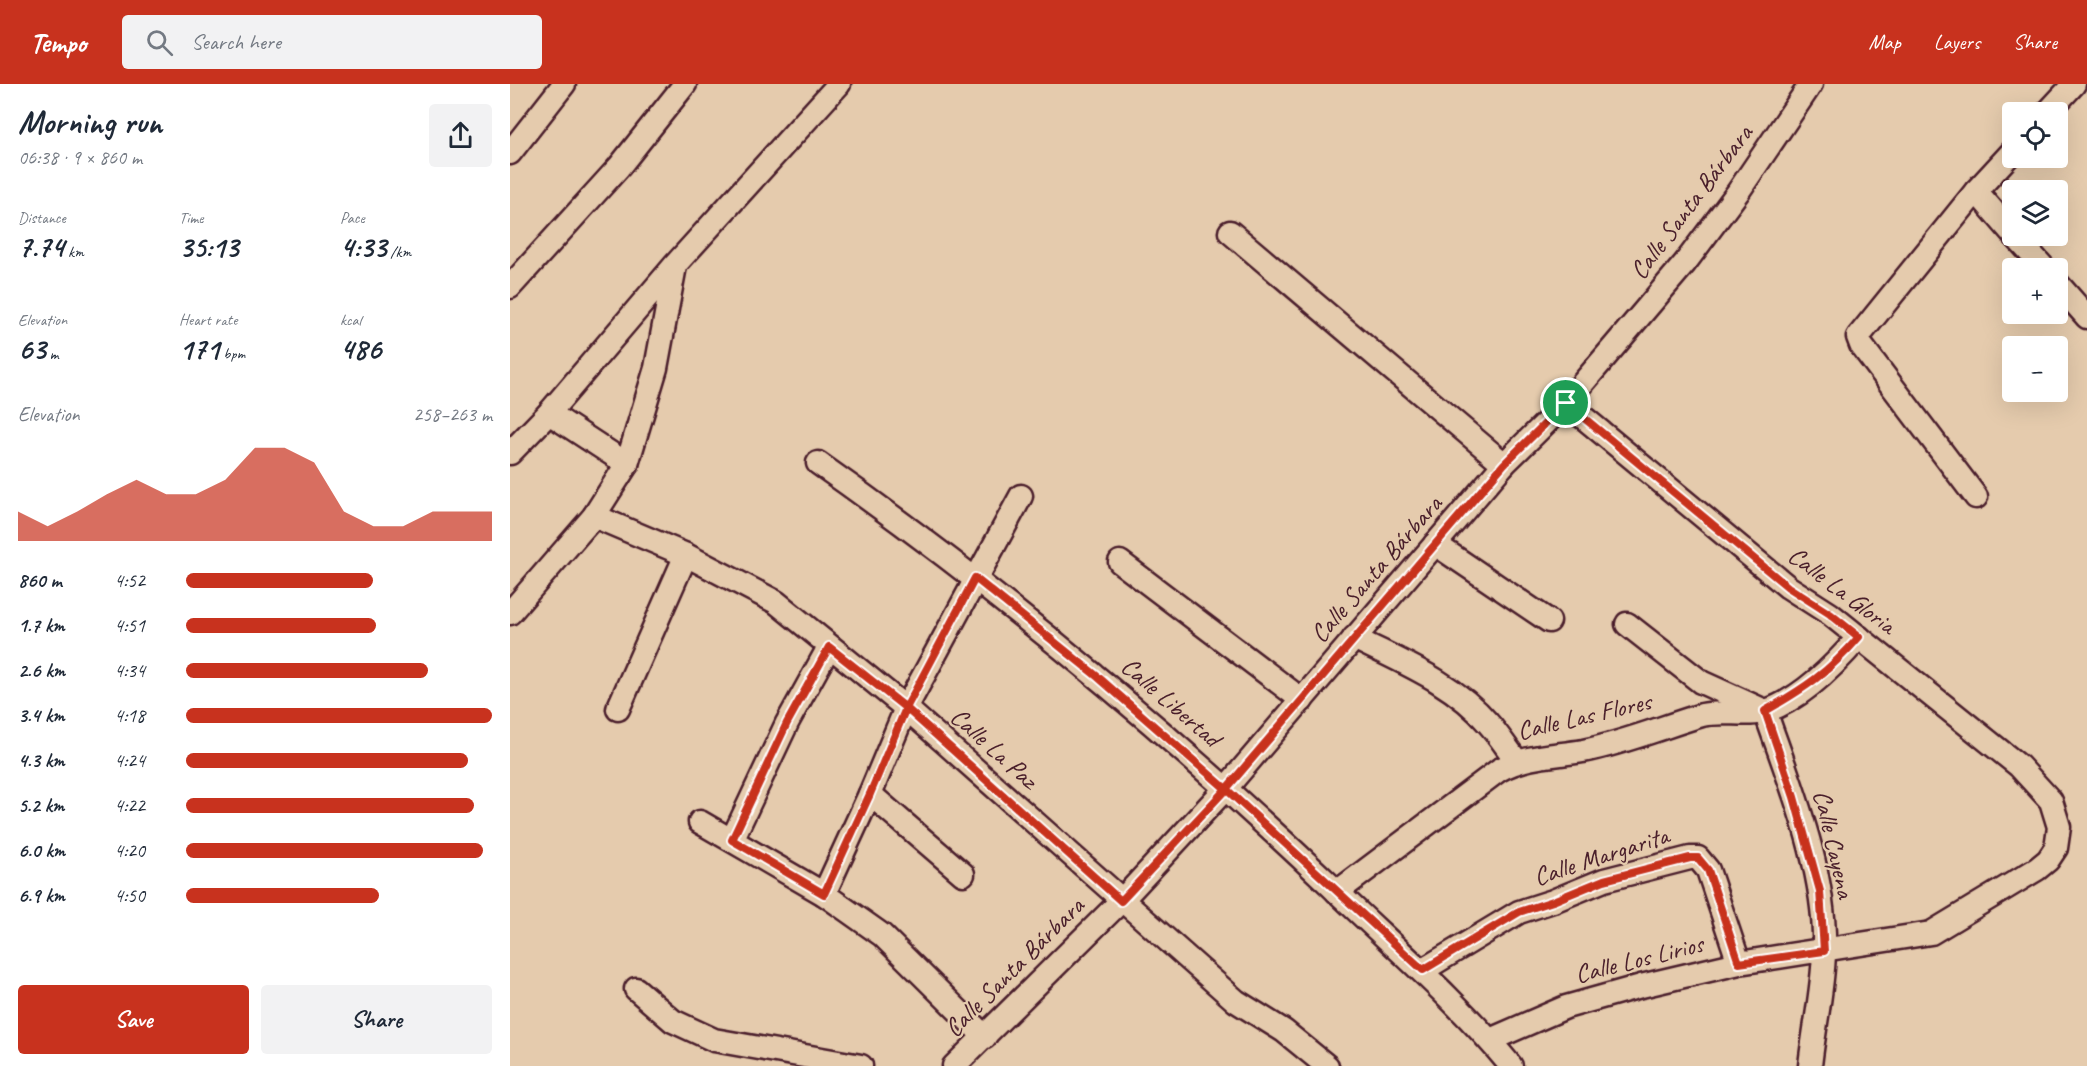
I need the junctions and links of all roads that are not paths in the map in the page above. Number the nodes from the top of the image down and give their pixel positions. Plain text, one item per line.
1 (564, 84) edge
2 (685, 84) edge
3 (839, 84) edge
4 (1811, 84) edge
5 (2074, 84) edge
6 (2057, 102) edge
7 (510, 153) edge
8 (2002, 163) edge
9 (1976, 191) junction
10 (2002, 221) edge
11 (1230, 232) dead end
12 (2024, 246) edge
13 (2035, 258) edge
14 (675, 266) junction
15 (510, 287) edge
16 (2068, 295) edge
17 (2087, 317) edge
18 (1566, 403) junction
19 (549, 413) junction
20 (510, 453) edge
21 (818, 463) dead end
22 (627, 464) junction
23 (1504, 464) junction
24 (1021, 496) dead end
25 (1976, 497) dead end
26 (594, 516) junction
27 (1435, 544) junction
28 (686, 555) junction
29 (1120, 562) dead end
30 (975, 578) junction
31 (510, 614) edge
32 (1549, 621) dead end
33 (1627, 624) dead end
34 (1859, 637) junction
35 (1354, 638) junction
36 (829, 647) junction
37 (1302, 700) junction
38 (906, 708) junction
39 (618, 709) dead end
40 (1765, 711) junction
41 (1516, 760) junction
42 (1226, 789) junction
43 (870, 794) junction
44 (700, 822) dead end
45 (2059, 838) joint
46 (732, 840) junction
47 (963, 874) dead end
48 (1337, 892) junction
49 (824, 894) junction
50 (1121, 901) junction
51 (1824, 951) junction
52 (1739, 963) junction
53 (1423, 970) junction
54 (636, 989) dead end
55 (985, 1037) junction
56 (1490, 1040) junction
57 (861, 1066) edge
58 (954, 1066) edge
59 (1327, 1066) edge
60 (1511, 1066) edge
61 (1810, 1066) edge

1 - 7 street
2 - 15 street
3 - 14 street
4 - 18 street, Calle Santa Bárbara
5 - 6 street
8 - 9 street
9 - 10 street
9 - 25 street
11 - 23 street
12 - 13 street
14 - 19 street
14 - 22 street
16 - 17 street
18 - 23 street, Calle Santa Bárbara
18 - 34 street, Calle La Gloria
19 - 20 street
19 - 22 street
21 - 30 street, Calle Libertad
22 - 26 street
23 - 27 street, Calle Santa Bárbara
24 - 30 street
26 - 28 street, Calle La Paz
26 - 31 street
27 - 32 street
27 - 35 street, Calle Santa Bárbara
28 - 36 street, Calle La Paz
28 - 39 street
29 - 37 street
30 - 38 street
30 - 42 street, Calle Libertad
33 - 40 street
34 - 40 street, Calle Las Flores
34 - 45 street, Calle La Gloria
35 - 37 street, Calle Santa Bárbara
35 - 41 street
36 - 38 street, Calle La Paz
36 - 46 street
37 - 42 street, Calle Santa Bárbara
38 - 43 street
38 - 50 street, Calle La Paz
40 - 41 street, Calle Las Flores
40 - 51 street, Calle Cayena
41 - 48 street, Calle Las Flores
42 - 48 street, Calle Libertad
42 - 50 street, Calle Santa Bárbara
43 - 47 street
43 - 49 street
44 - 46 street
45 - 51 street, Calle Los Lirios
46 - 49 street
48 - 53 street, Calle Libertad
49 - 55 street
50 - 55 street, Calle Santa Bárbara
50 - 59 street, Calle La Paz
51 - 52 street, Calle Los Lirios
51 - 61 street, Calle Cayena
52 - 53 street, Calle Margarita
52 - 56 street, Calle Los Lirios
53 - 56 street, Calle Libertad
54 - 57 street
55 - 58 street, Calle Santa Bárbara
56 - 60 street, Calle Libertad

